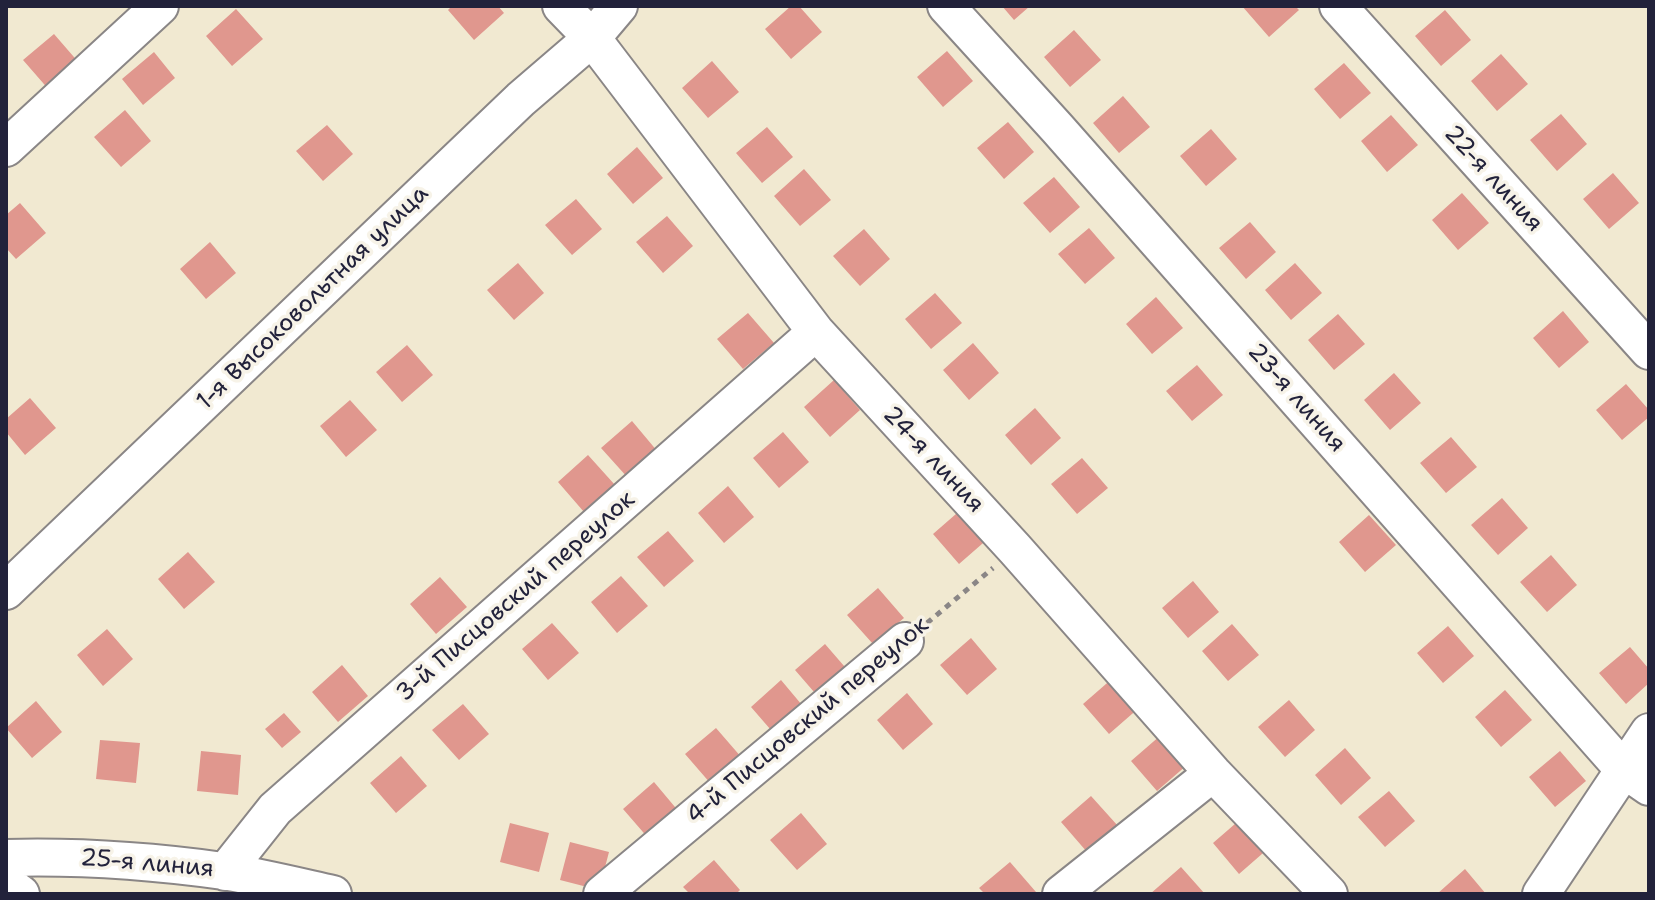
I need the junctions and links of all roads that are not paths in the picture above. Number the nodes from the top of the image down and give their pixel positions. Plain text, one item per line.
1 (160, 6) edge
2 (561, 6) edge
3 (619, 6) edge
4 (946, 6) edge
5 (1338, 6) edge
6 (592, 38) junction
7 (6, 148) edge
8 (816, 332) junction
9 (1649, 351) edge
10 (6, 591) edge
11 (905, 641) road end
12 (1649, 732) edge
13 (1213, 773) junction
14 (1636, 778) edge
15 (6, 858) edge
16 (225, 872) junction
17 (6, 883) edge
18 (21, 894) edge
19 (333, 894) edge
20 (602, 894) edge
21 (1061, 894) edge
22 (1329, 894) edge
23 (1541, 894) edge

1 - 7 street
2 - 6 street, 24-я линия
3 - 6 street, 1-я Высоковольтная улица
4 - 14 street, 23-я линия
5 - 9 street, 22-я линия
6 - 8 street, 24-я линия
6 - 10 street, 1-я Высоковольтная улица
8 - 13 street, 24-я линия
8 - 16 street, 3-й Писцовский переулок
11 - 20 street, 4-й Писцовский переулок
12 - 14 street
13 - 21 street
13 - 22 street, 24-я линия
14 - 23 street
15 - 16 street, 25-я линия
16 - 19 street, 25-я линия
17 - 18 street

